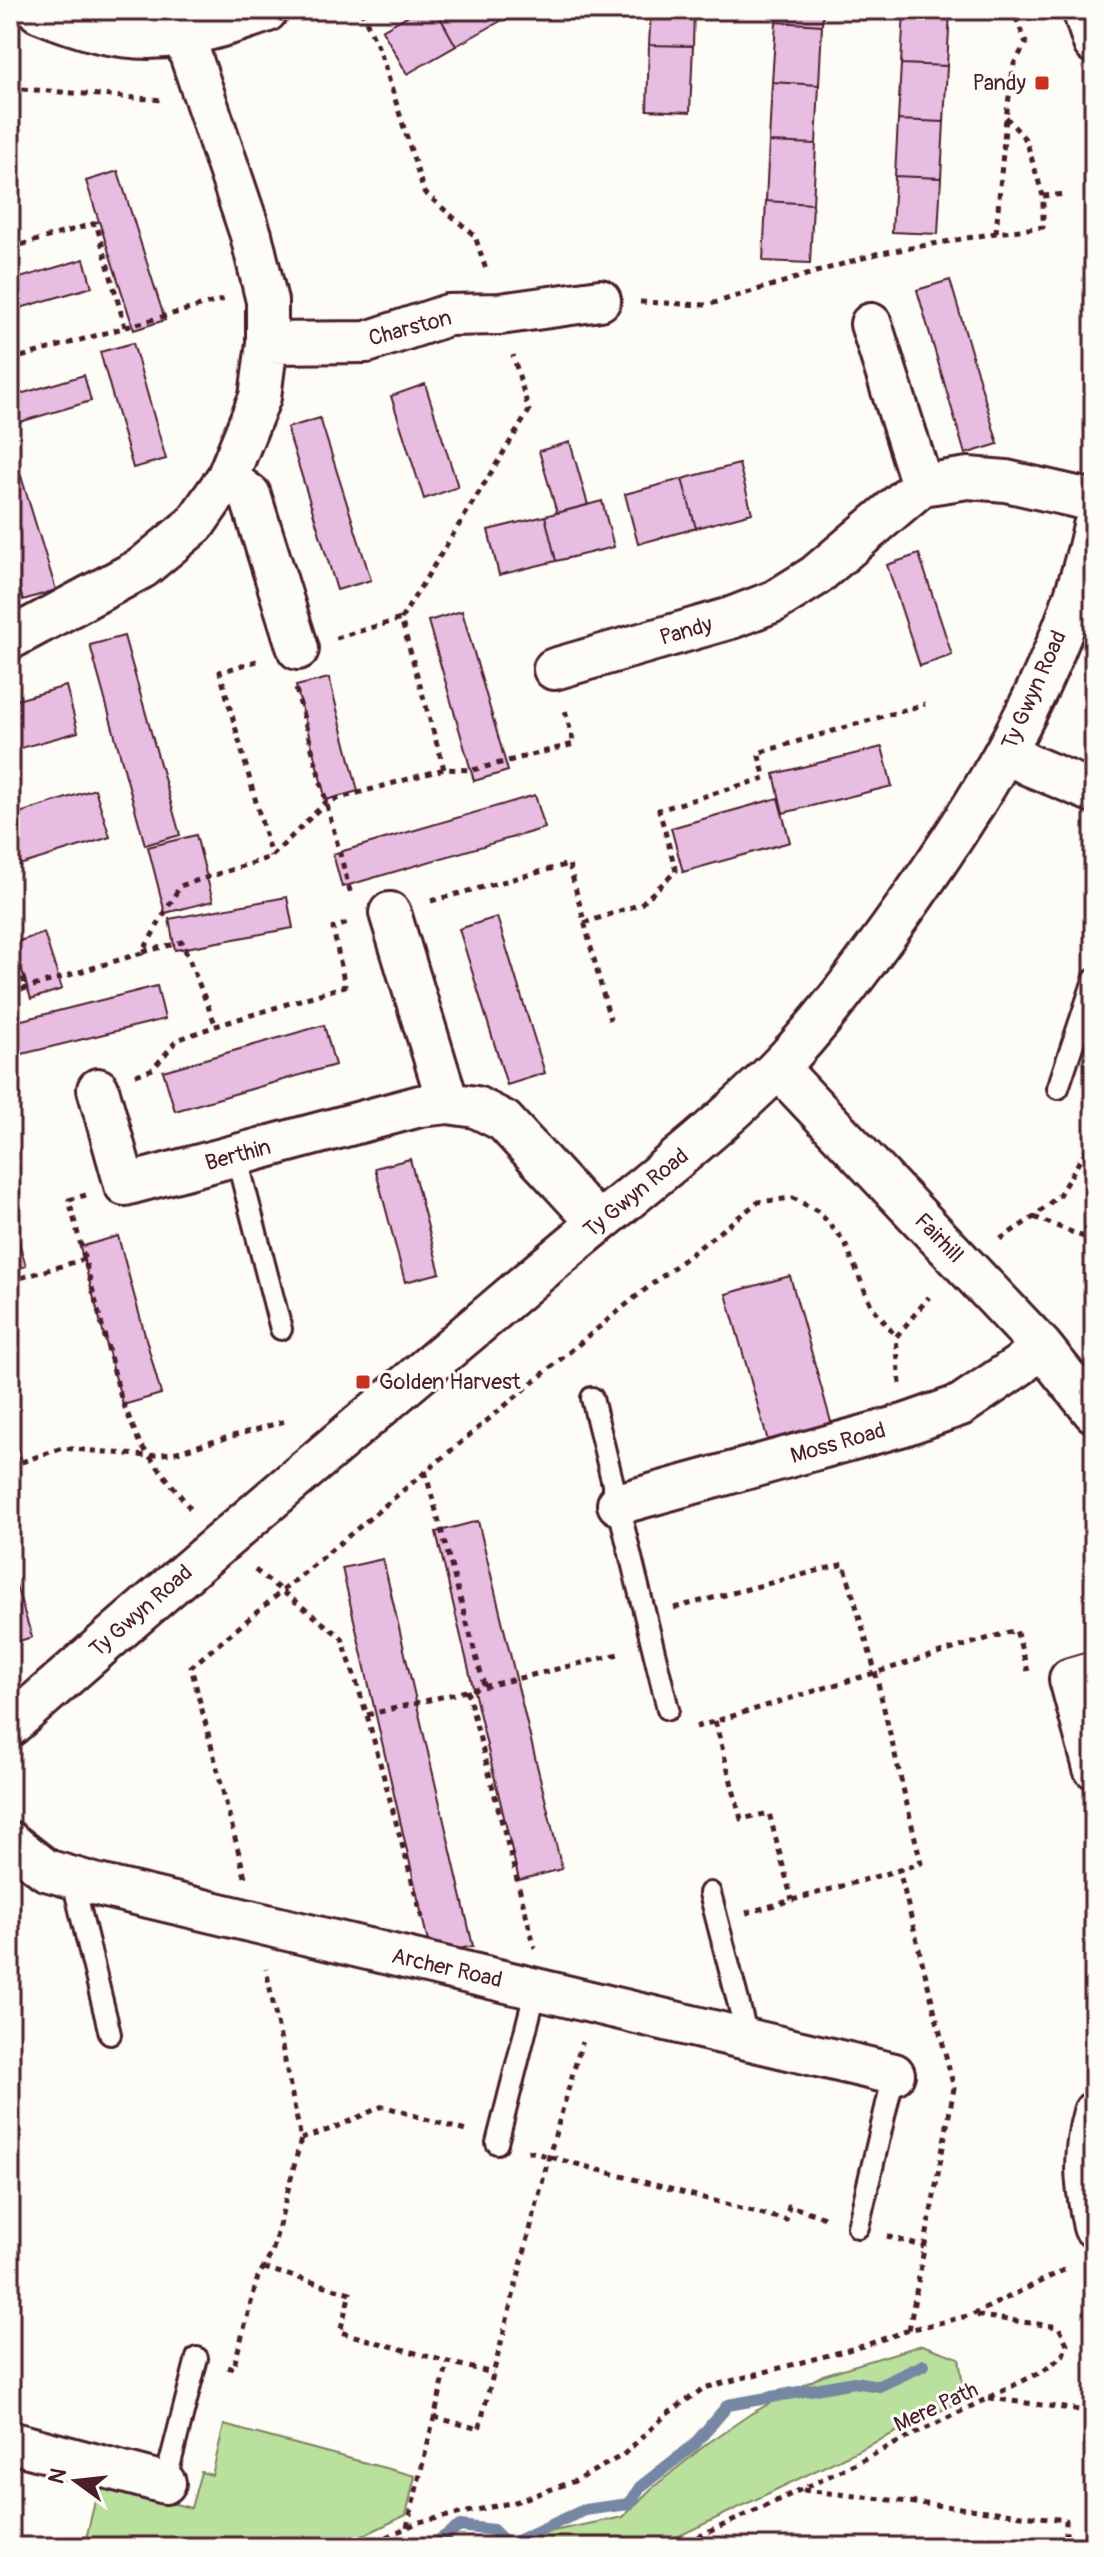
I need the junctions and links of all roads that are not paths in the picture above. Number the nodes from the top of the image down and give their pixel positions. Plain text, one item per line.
1 (40, 10) edge
2 (265, 10) edge
3 (1083, 10) edge
4 (183, 33) junction
5 (1094, 43) edge
6 (600, 300) road end
7 (871, 324) dead end
8 (267, 343) junction
9 (227, 478) junction
10 (922, 485) junction
11 (1094, 501) edge
12 (1094, 526) edge
13 (10, 639) edge
14 (292, 651) road end
15 (554, 669) road end
16 (1007, 753) junction
17 (1094, 792) edge
18 (372, 909) road end
19 (1094, 980) edge
20 (778, 1068) junction
21 (1058, 1088) dead end
22 (98, 1089) dead end
23 (448, 1103) junction
24 (236, 1155) junction
25 (598, 1223) junction
26 (281, 1329) dead end
27 (1041, 1346) junction
28 (592, 1398) dead end
29 (1094, 1412) edge
30 (618, 1504) junction
31 (1082, 1675) edge
32 (668, 1709) road end
33 (10, 1726) edge
34 (1094, 1768) edge
35 (10, 1842) edge
36 (72, 1877) junction
37 (710, 1893) dead end
38 (536, 1989) junction
39 (110, 2034) dead end
40 (748, 2040) junction
41 (894, 2074) joint
42 (1094, 2112) edge
43 (497, 2143) road end
44 (858, 2227) road end
45 (1094, 2227) edge
46 (197, 2358) road end
47 (10, 2442) edge
48 (165, 2483) joint

1 - 4 street
2 - 4 street
3 - 5 street
4 - 8 street
6 - 8 street, Charston
7 - 10 street
8 - 9 street
9 - 13 street
9 - 14 street
10 - 11 street
10 - 15 street, Pandy
12 - 16 street, Ty Gwyn Road
16 - 17 street
16 - 20 street, Ty Gwyn Road
18 - 23 street
19 - 21 lane
20 - 25 street, Ty Gwyn Road
20 - 27 street, Fairhill
22 - 24 street, Berthin
23 - 24 street, Berthin
23 - 25 street, Berthin
24 - 26 lane
25 - 33 street, Ty Gwyn Road
27 - 29 street, Fairhill
27 - 30 street, Moss Road
28 - 30 lane
30 - 32 lane
31 - 34 street
35 - 36 street, Archer Road
36 - 38 street, Archer Road
36 - 39 lane
37 - 40 lane
38 - 40 street, Archer Road
38 - 43 lane
40 - 41 street, Archer Road
41 - 44 lane
42 - 45 street
46 - 48 lane
47 - 48 street

